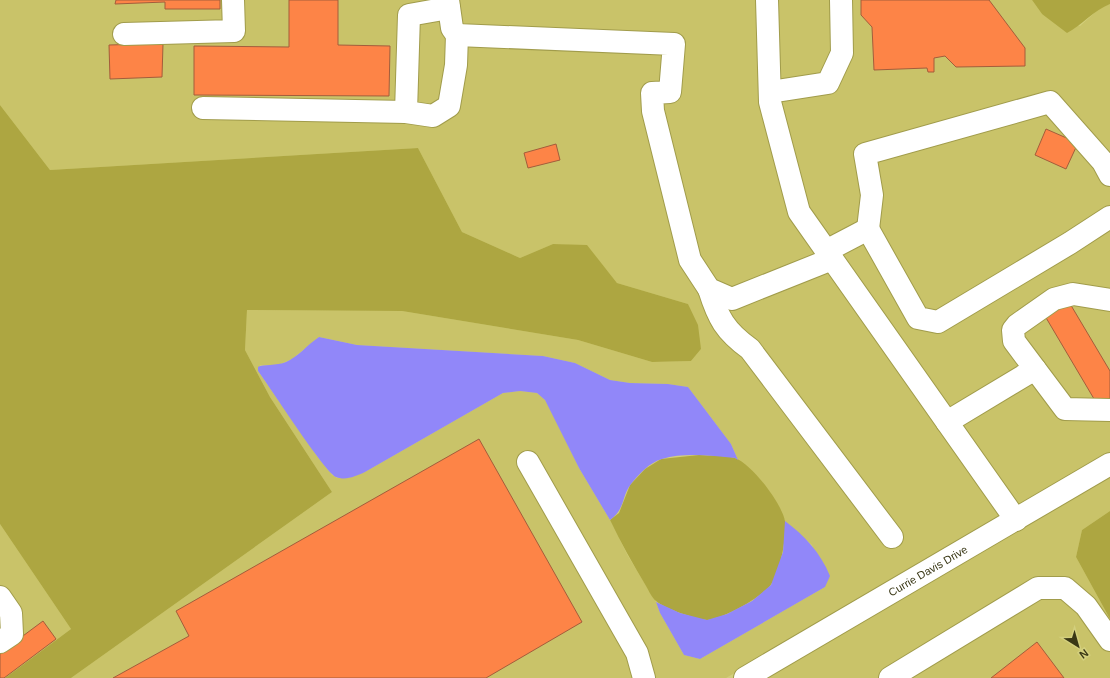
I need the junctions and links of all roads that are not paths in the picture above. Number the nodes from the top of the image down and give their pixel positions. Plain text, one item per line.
1 (233, 0) edge
2 (768, 0) edge
3 (841, 0) edge
4 (448, 4) edge
5 (405, 8) edge
6 (124, 34) dead end
7 (457, 35) junction
8 (770, 92) junction
9 (203, 108) dead end
10 (406, 112) junction
11 (1110, 175) edge
12 (1110, 217) edge
13 (868, 229) junction
14 (829, 255) junction
15 (709, 289) junction
16 (1110, 300) edge
17 (1035, 369) junction
18 (1110, 410) edge
19 (947, 422) junction
20 (528, 462) dead end
21 (1110, 464) edge
22 (1016, 520) junction
23 (892, 537) dead end
24 (0, 598) edge
25 (1110, 640) edge
26 (0, 642) edge
27 (644, 678) edge
28 (745, 678) edge
29 (890, 678) edge

1 - 6 street
2 - 8 street
3 - 8 street
4 - 5 street
4 - 7 street
5 - 10 street
7 - 10 street
7 - 15 street
8 - 14 street
9 - 10 street
11 - 13 street
12 - 13 street
13 - 14 street
14 - 15 street
14 - 19 street
15 - 23 street
16 - 17 street
17 - 18 street
17 - 19 street
19 - 22 street
20 - 27 street
21 - 22 street, Currie Davis Drive
22 - 28 street, Currie Davis Drive
24 - 26 street
25 - 29 street

